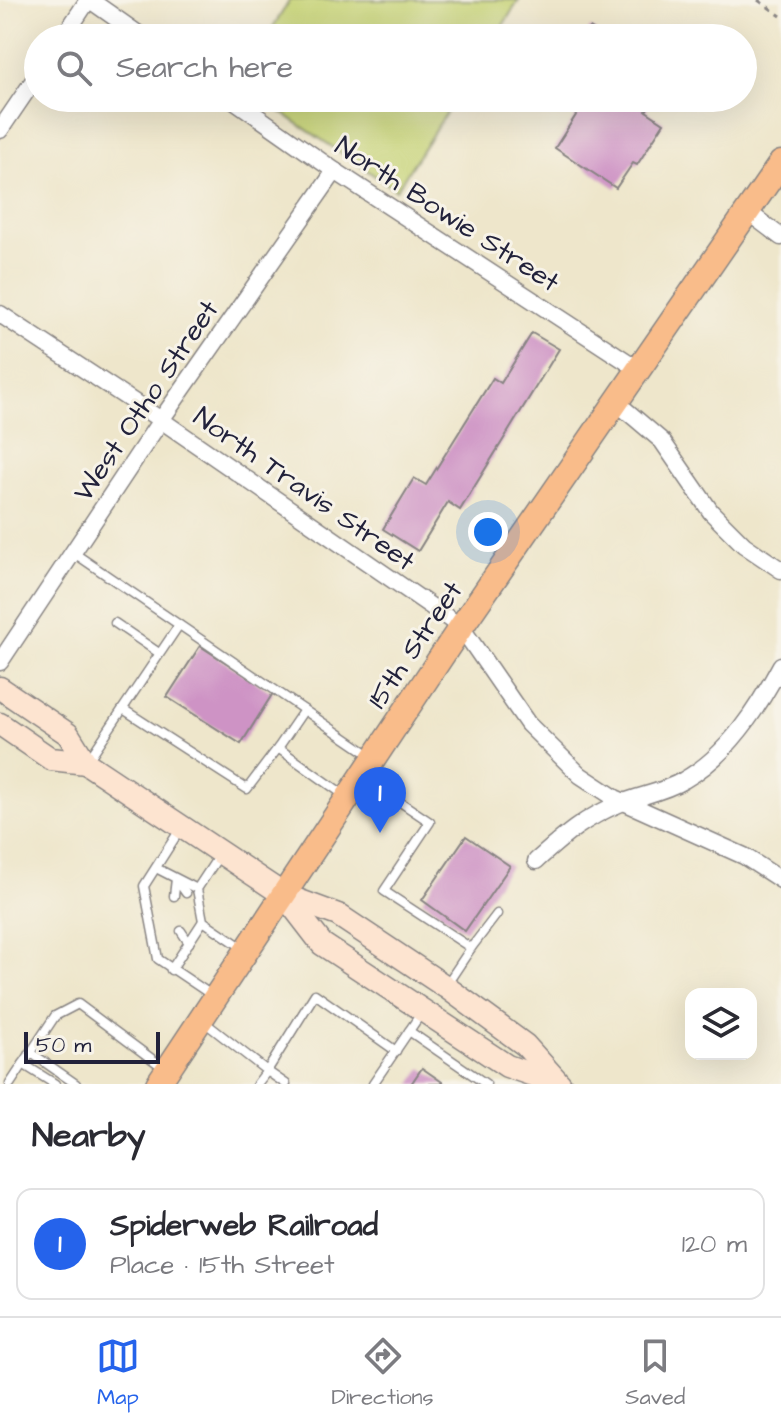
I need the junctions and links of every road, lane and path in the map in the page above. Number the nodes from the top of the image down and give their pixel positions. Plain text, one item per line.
1 (89, 0) edge
2 (758, 0) edge
3 (781, 16) edge
4 (73, 24) edge
5 (124, 24) edge
6 (24, 95) edge
7 (251, 112) edge
8 (0, 130) edge
9 (781, 163) edge
10 (335, 171) junction
11 (748, 212) junction
12 (781, 237) edge
13 (0, 314) edge
14 (638, 369) junction
15 (616, 402) junction
16 (161, 420) junction
17 (73, 552) junction
18 (781, 570) edge
19 (115, 623) dead end
20 (179, 625) junction
21 (461, 627) junction
22 (159, 653) junction
23 (0, 662) edge
24 (781, 665) edge
25 (0, 688) edge
26 (123, 709) junction
27 (304, 710) junction
28 (0, 724) edge
29 (278, 748) junction
30 (86, 763) junction
31 (368, 767) junction
32 (348, 798) junction
33 (624, 802) junction
34 (182, 827) junction
35 (220, 853) junction
36 (536, 861) dead end
37 (156, 868) junction
38 (176, 879) junction
39 (781, 880) edge
40 (197, 889) junction
41 (186, 893) dead end
42 (284, 895) junction
43 (174, 896) dead end
44 (497, 914) dead end
45 (203, 921) junction
46 (193, 929) dead end
47 (181, 931) dead end
48 (189, 943) junction
49 (471, 948) junction
50 (247, 950) junction
51 (171, 970) junction
52 (446, 987) junction
53 (215, 998) junction
54 (423, 1011) junction
55 (202, 1020) junction
56 (409, 1031) junction
57 (396, 1051) junction
58 (30, 1052) junction
59 (23, 1064) junction
60 (267, 1071) junction
61 (163, 1077) edge
62 (10, 1084) edge
63 (55, 1084) edge
64 (76, 1084) edge
65 (257, 1084) edge
66 (286, 1084) edge
67 (373, 1084) edge
68 (486, 1084) edge
69 (560, 1084) edge

1 - 4 street
1 - 5 street
2 - 3 path
6 - 8 street
7 - 10 street, North Bowie Street
9 - 11 main road, 15th Street
10 - 14 street, North Bowie Street
10 - 16 street, West Otho Street
11 - 12 street
11 - 14 main road, 15th Street
13 - 16 street, North Travis Street
14 - 15 main road, 15th Street
15 - 18 street
15 - 21 main road, 15th Street
16 - 17 street, West Otho Street
16 - 21 street, North Travis Street
17 - 20 lane
17 - 23 street, West Otho Street
19 - 22 lane
20 - 22 lane
20 - 27 lane
21 - 31 main road, 15th Street
21 - 33 street, North Travis Street
22 - 26 lane
24 - 33 street
25 - 30 main road
26 - 29 lane
26 - 30 lane
27 - 29 lane
27 - 31 lane
28 - 30 main road
29 - 32 lane
30 - 34 main road
31 - 32 main road, 15th Street
31 - 49 lane
32 - 42 main road, 15th Street
33 - 36 street
33 - 39 street, North Travis Street
34 - 35 main road
34 - 37 lane
35 - 40 lane
35 - 42 main road
37 - 38 lane
37 - 51 lane
38 - 40 lane
38 - 41 lane
38 - 43 lane
40 - 45 lane
42 - 50 main road, 15th Street
42 - 52 main road
42 - 54 main road
44 - 49 lane
45 - 48 lane
45 - 50 lane
46 - 48 lane
47 - 48 lane
48 - 51 lane
49 - 52 lane
50 - 53 main road, 15th Street
51 - 53 lane
52 - 69 main road
53 - 55 main road, 15th Street
54 - 56 lane
54 - 69 main road
55 - 60 lane
55 - 61 main road, 15th Street
56 - 57 lane
56 - 68 lane
57 - 60 lane
57 - 67 lane
58 - 59 lane
58 - 61 lane
58 - 64 lane
59 - 62 lane
59 - 63 lane
60 - 65 lane
60 - 66 lane

